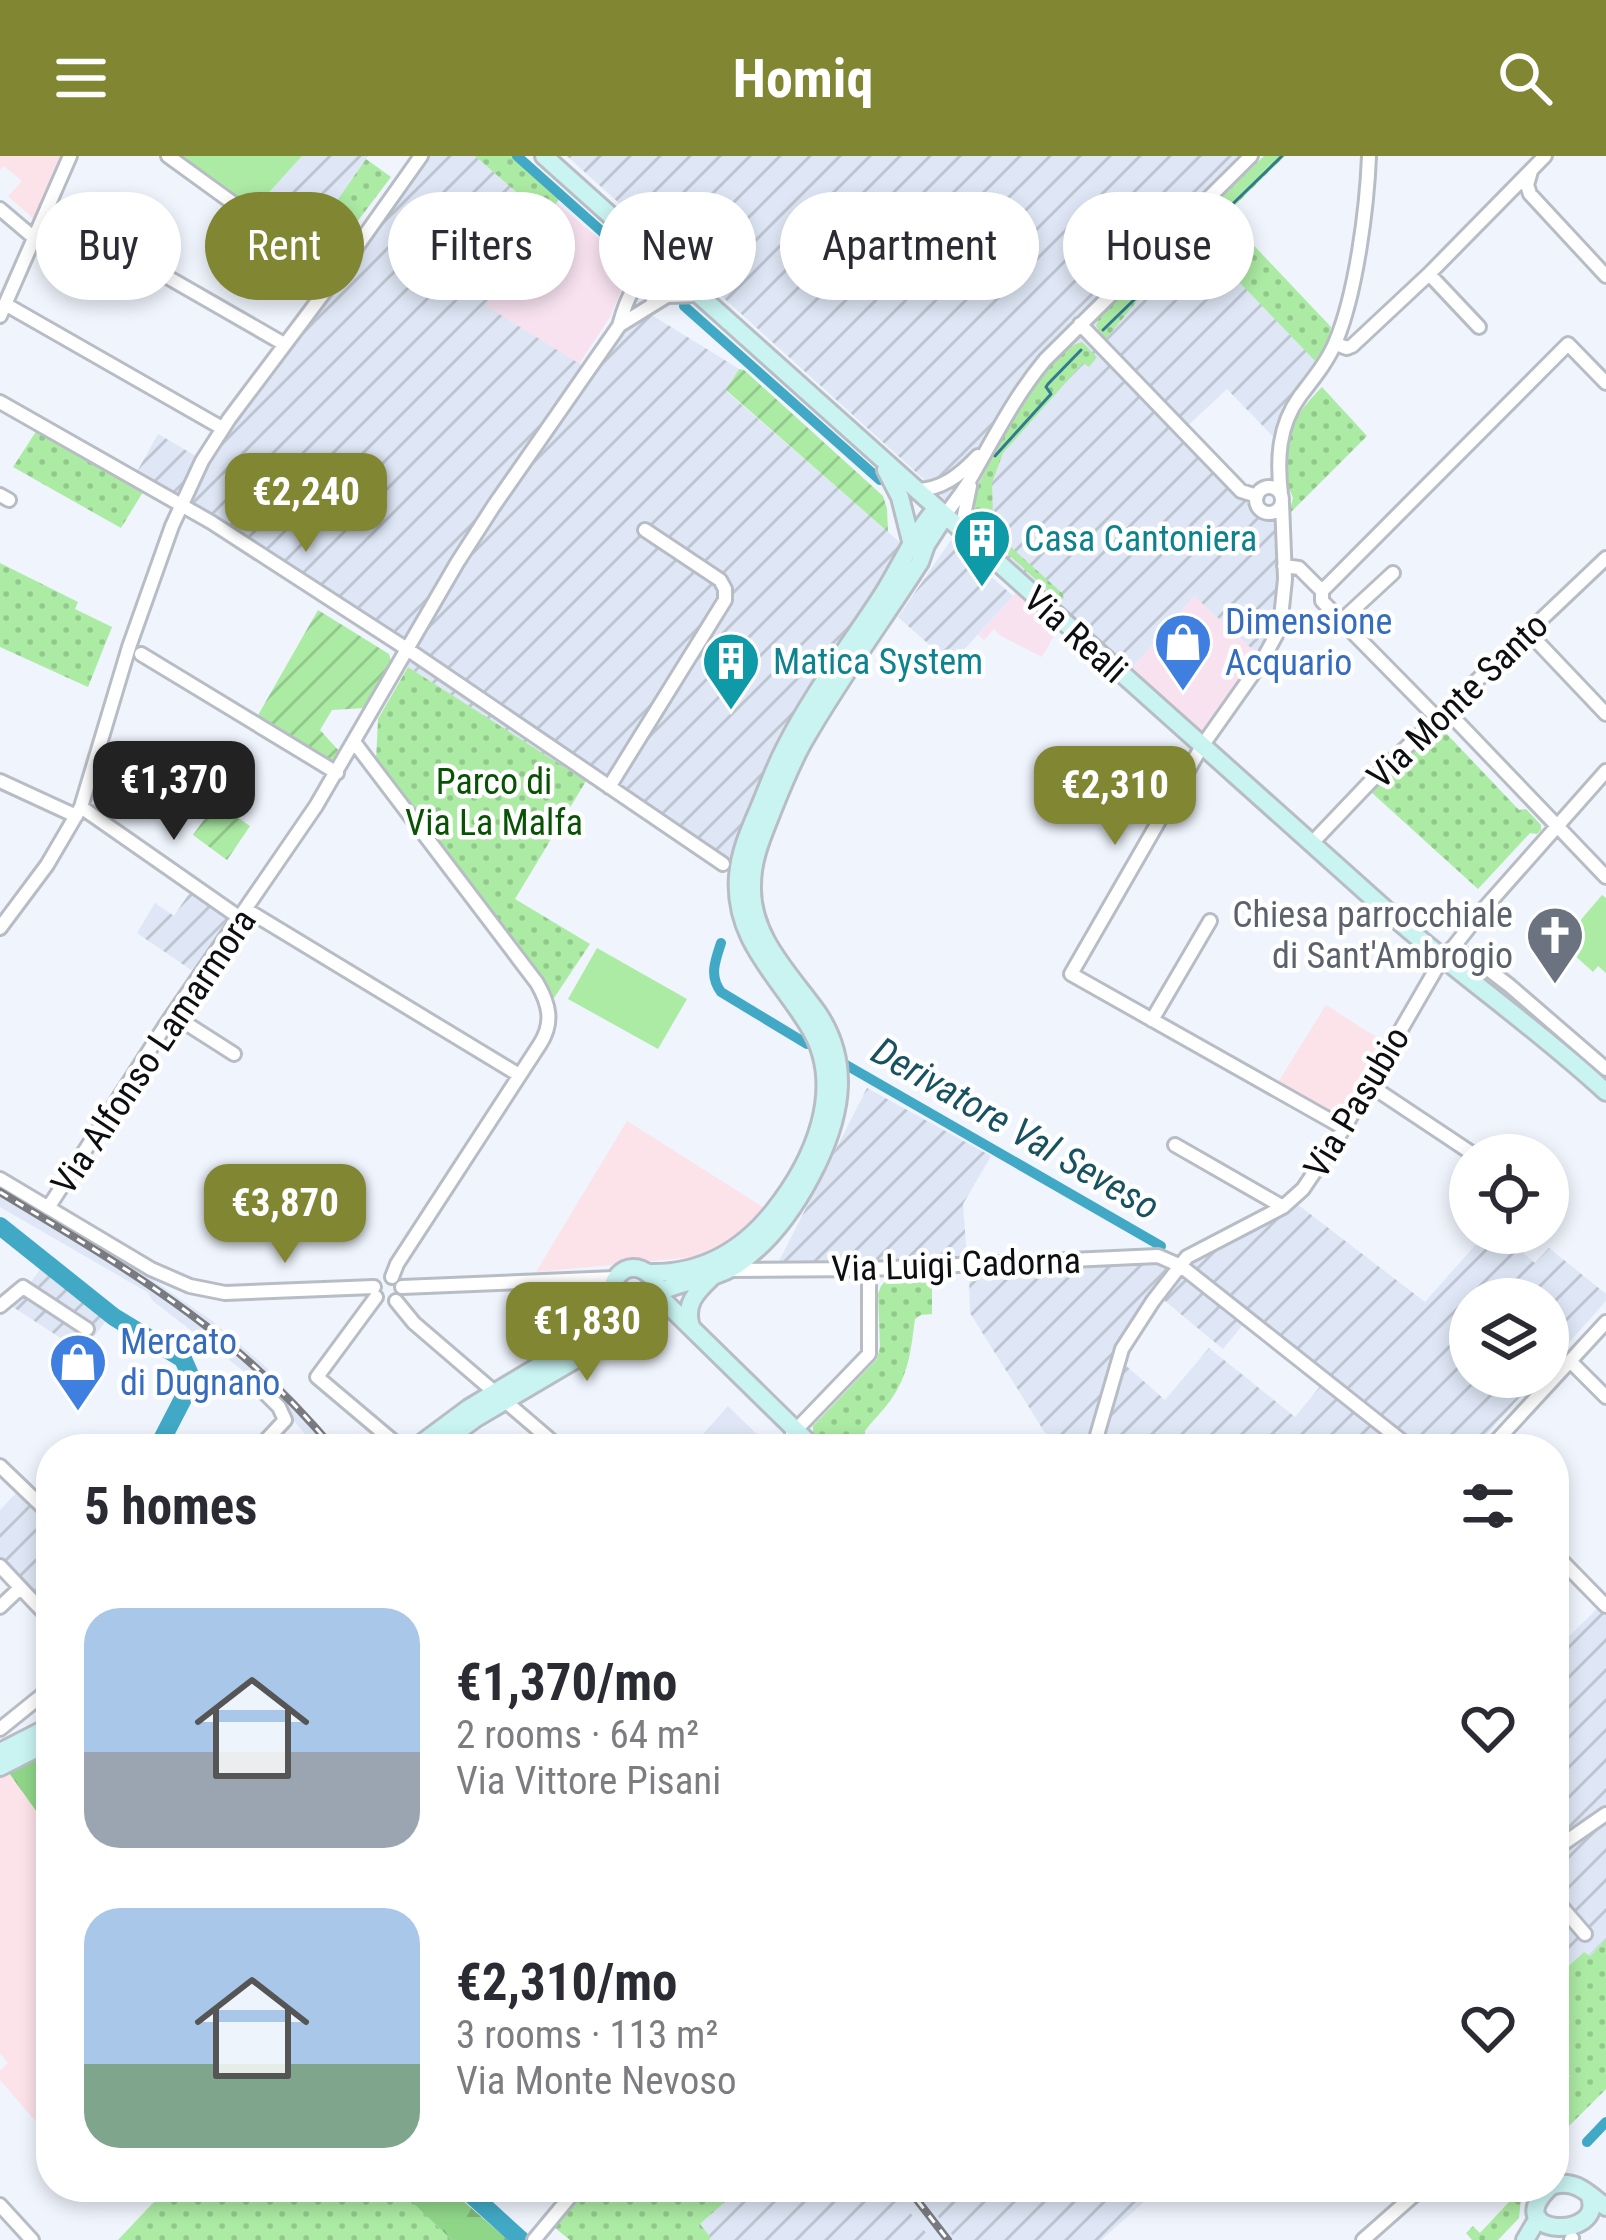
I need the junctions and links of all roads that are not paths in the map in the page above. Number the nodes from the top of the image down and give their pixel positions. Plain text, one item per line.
1 (70, 156) edge
2 (168, 156) edge
3 (421, 156) edge
4 (544, 156) edge
5 (1251, 156) edge
6 (1369, 156) edge
7 (1545, 156) edge
8 (1532, 168) junction
9 (54, 192) edge
10 (218, 192) edge
11 (599, 206) edge
12 (0, 209) edge
13 (36, 231) edge
14 (364, 236) edge
15 (33, 237) junction
16 (1429, 274) junction
17 (1606, 276) edge
18 (181, 285) edge
19 (317, 300) edge
20 (627, 300) edge
21 (654, 300) edge
22 (662, 300) edge
23 (704, 300) edge
24 (652, 304) junction
25 (3, 310) edge
26 (1080, 324) junction
27 (619, 326) junction
28 (1478, 327) dead end
29 (284, 344) junction
30 (1336, 344) junction
31 (1606, 383) edge
32 (0, 401) edge
33 (222, 428) junction
34 (876, 454) junction
35 (970, 472) junction
36 (914, 490) junction
37 (1256, 496) junction
38 (1281, 499) junction
39 (179, 505) junction
40 (1266, 512) junction
41 (940, 513) junction
42 (645, 530) dead end
43 (961, 531) junction
44 (1282, 531) junction
45 (912, 544) junction
46 (1606, 558) edge
47 (1284, 566) junction
48 (1393, 572) dead end
49 (1322, 591) junction
50 (1341, 621) junction
51 (1528, 632) junction
52 (407, 649) junction
53 (141, 654) dead end
54 (1441, 714) junction
55 (1606, 714) edge
56 (354, 742) junction
57 (1202, 746) junction
58 (1606, 771) edge
59 (337, 773) junction
60 (0, 781) edge
61 (609, 787) junction
62 (78, 812) junction
63 (1556, 826) junction
64 (1311, 844) junction
65 (723, 863) dead end
66 (1606, 877) edge
67 (244, 914) junction
68 (1210, 921) dead end
69 (0, 928) edge
70 (1448, 954) junction
71 (173, 1015) junction
72 (1152, 1020) junction
73 (234, 1054) dead end
74 (1606, 1069) edge
75 (519, 1075) junction
76 (1368, 1084) junction
77 (1606, 1092) edge
78 (1344, 1129) junction
79 (1449, 1138) edge
80 (1175, 1145) dead end
81 (0, 1179) edge
82 (48, 1208) junction
83 (1283, 1208) junction
84 (1181, 1266) junction
85 (869, 1269) junction
86 (647, 1273) junction
87 (720, 1274) junction
88 (615, 1278) junction
89 (397, 1288) junction
90 (375, 1292) junction
91 (654, 1301) junction
92 (0, 1306) edge
93 (614, 1306) junction
94 (631, 1316) junction
95 (1606, 1322) edge
96 (692, 1328) junction
97 (87, 1329) dead end
98 (1570, 1361) junction
99 (253, 1381) dead end
100 (1606, 1397) edge
101 (506, 1401) junction
102 (794, 1432) junction
103 (272, 1434) edge
104 (384, 1434) edge
105 (433, 1434) edge
106 (456, 1434) edge
107 (533, 1434) edge
108 (544, 1434) edge
109 (1097, 1434) edge
110 (1393, 1434) edge
111 (1504, 1434) edge
112 (0, 1466) edge
113 (36, 1501) edge
114 (0, 1566) edge
115 (1569, 1568) edge
116 (20, 1588) junction
117 (36, 1605) edge
118 (1606, 1606) edge
119 (0, 1607) edge
120 (36, 1700) edge
121 (0, 1729) edge
122 (36, 1734) edge
123 (36, 1748) edge
124 (0, 1752) edge
125 (0, 1766) edge
126 (1606, 1814) edge
127 (1569, 1840) edge
128 (1569, 1915) edge
129 (1585, 1934) dead end
130 (1569, 2186) edge
131 (566, 2202) edge
132 (1406, 2202) edge
133 (1540, 2202) edge
134 (1598, 2202) edge
135 (0, 2205) edge
136 (1538, 2218) junction
137 (1572, 2235) edge
138 (536, 2239) edge
139 (32, 2240) edge
140 (1363, 2240) edge
141 (1525, 2240) edge

1 - 9 street
2 - 10 street
3 - 14 street
4 - 11 main road, Via Reali
5 - 26 street
6 - 30 street
7 - 8 street
8 - 16 street
8 - 17 street
12 - 15 street
13 - 15 street
15 - 25 street
16 - 28 street
16 - 30 street
18 - 29 street
19 - 29 street
20 - 27 street
21 - 24 street
22 - 24 street
23 - 34 main road, Via Reali
24 - 27 street
25 - 33 street
26 - 35 street
26 - 37 street
27 - 52 street, Via Alfonso Lamarmora
29 - 33 street
30 - 38 street
31 - 49 street
32 - 39 street
33 - 39 street
34 - 36 main road, Via Reali
34 - 45 main road
35 - 36 street
35 - 41 street
35 - 43 street
36 - 41 main road, Via Reali
37 - 38 street
37 - 40 street
38 - 40 street
38 - 44 street
39 - 52 street
39 - 62 street
40 - 44 street
41 - 43 main road, Via Reali
41 - 45 main road
41 - 87 main road
42 - 61 street
43 - 57 main road, Via Reali
44 - 47 street
45 - 86 main road
46 - 51 street, Via Monte Santo
47 - 49 street
47 - 57 street
48 - 50 street
49 - 50 street
50 - 54 street
51 - 54 street, Via Monte Santo
51 - 55 street
52 - 56 street, Via Alfonso Lamarmora
52 - 61 street
53 - 59 street
54 - 63 street
54 - 64 street, Via Monte Santo
56 - 59 street, Via Alfonso Lamarmora
56 - 75 street
57 - 64 main road, Via Reali
57 - 72 street
58 - 63 street, Via Pasubio
59 - 67 street, Via Alfonso Lamarmora
60 - 62 street
61 - 65 street
62 - 67 street
62 - 69 street
63 - 66 street
63 - 70 street, Via Pasubio
64 - 70 main road, Via Reali
67 - 71 street, Via Alfonso Lamarmora
67 - 75 street
68 - 72 street
70 - 74 street
70 - 76 street, Via Pasubio
70 - 77 main road, Via Reali
71 - 73 street
71 - 82 street, Via Alfonso Lamarmora
72 - 78 street
75 - 89 street
76 - 78 street, Via Pasubio
76 - 79 street
78 - 83 street, Via Pasubio
80 - 83 street
81 - 82 street
82 - 90 street
83 - 84 street, Via Pasubio
84 - 85 street, Via Luigi Cadorna
84 - 109 street, Via Pasubio
84 - 110 street
85 - 87 street, Via Luigi Cadorna
85 - 102 street
86 - 88 main road
86 - 91 main road
87 - 91 main road
87 - 96 main road
88 - 89 street
88 - 93 main road
89 - 90 street
89 - 90 street
89 - 101 street
90 - 104 street
91 - 94 main road
91 - 96 main road
91 - 102 main road
92 - 97 street
93 - 94 main road
93 - 101 main road
94 - 101 main road
95 - 98 street
96 - 102 main road
98 - 100 street
98 - 111 street
99 - 103 street
101 - 105 main road
101 - 106 main road
101 - 107 street
101 - 108 street
112 - 113 street
114 - 116 street
115 - 118 street
116 - 117 street
116 - 119 street
120 - 121 street
122 - 124 main road
123 - 125 main road
126 - 127 street
128 - 129 street
130 - 134 main road
131 - 138 street
132 - 140 street
133 - 136 main road
134 - 137 main road
135 - 139 street
136 - 137 main road
136 - 141 main road

